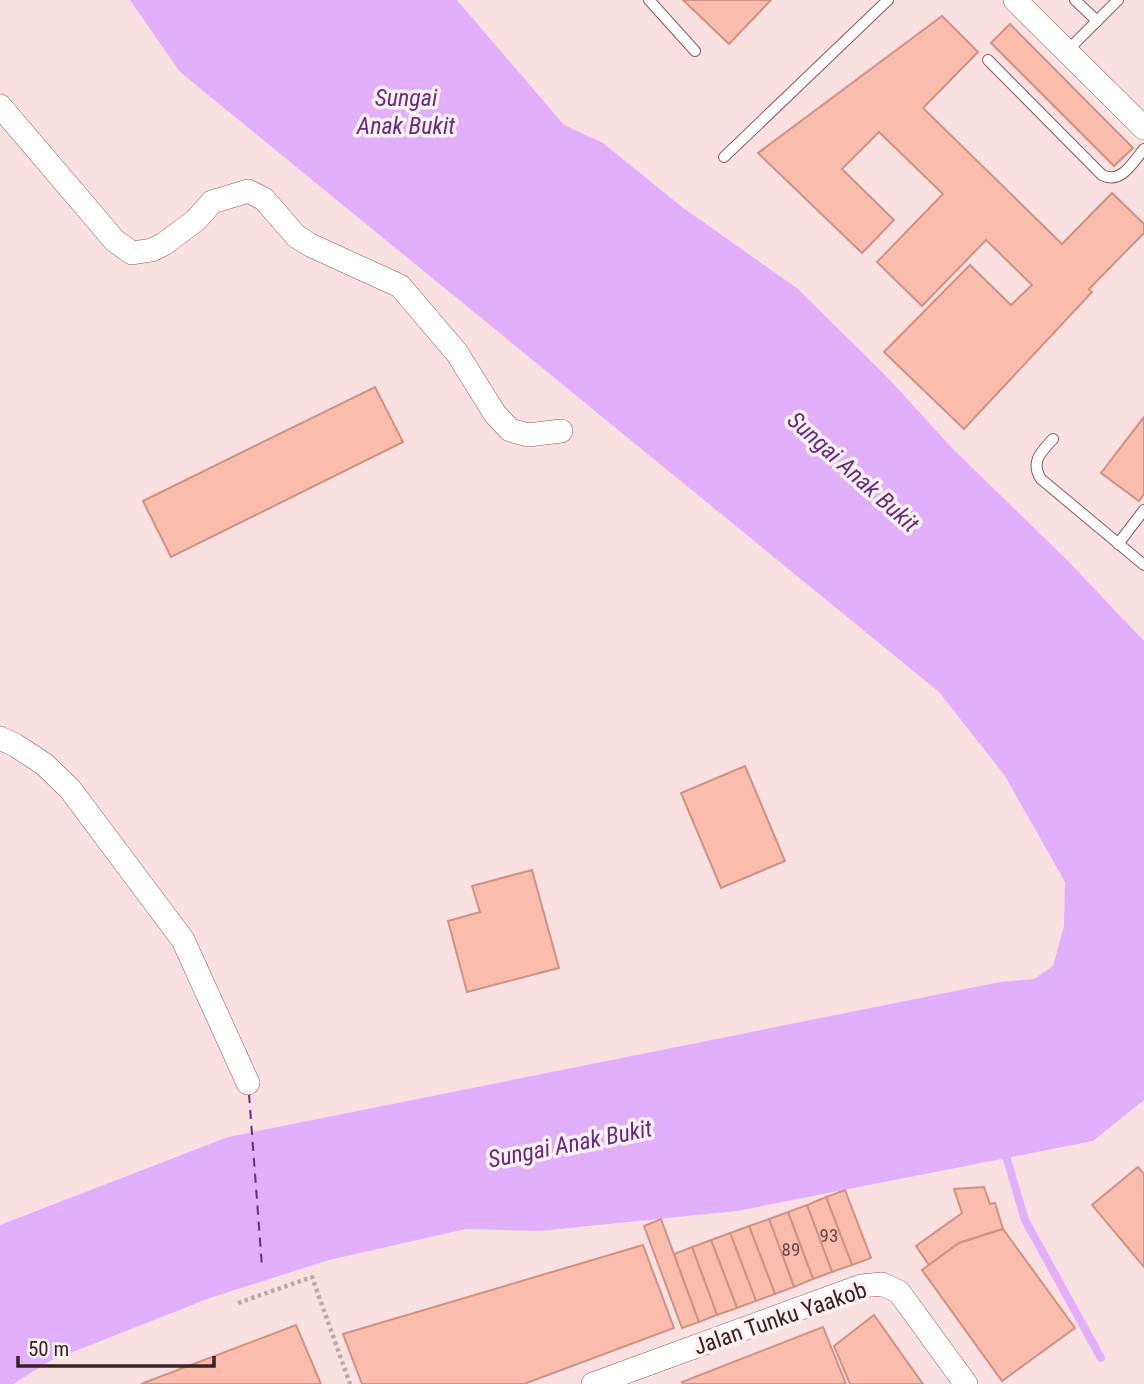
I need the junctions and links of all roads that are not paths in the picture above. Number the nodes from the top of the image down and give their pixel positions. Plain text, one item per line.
1 (649, 0) edge
2 (888, 0) edge
3 (1015, 0) edge
4 (1074, 0) edge
5 (1118, 0) edge
6 (1097, 21) junction
7 (695, 51) dead end
8 (1067, 51) junction
9 (988, 60) dead end
10 (0, 106) edge
11 (1144, 128) edge
12 (1144, 149) edge
13 (724, 157) dead end
14 (561, 431) dead end
15 (1053, 439) dead end
16 (1144, 510) edge
17 (1118, 544) junction
18 (1144, 565) edge
19 (0, 738) edge
20 (248, 1083) dead end
21 (593, 1384) edge
22 (966, 1384) edge

1 - 7 lane
2 - 13 lane
3 - 8 street
4 - 6 lane
5 - 6 lane
6 - 8 lane
8 - 11 street
9 - 12 lane
10 - 14 street
15 - 17 lane
16 - 17 lane
17 - 18 lane
19 - 20 street
21 - 22 street, Jalan Tunku Yaakob

